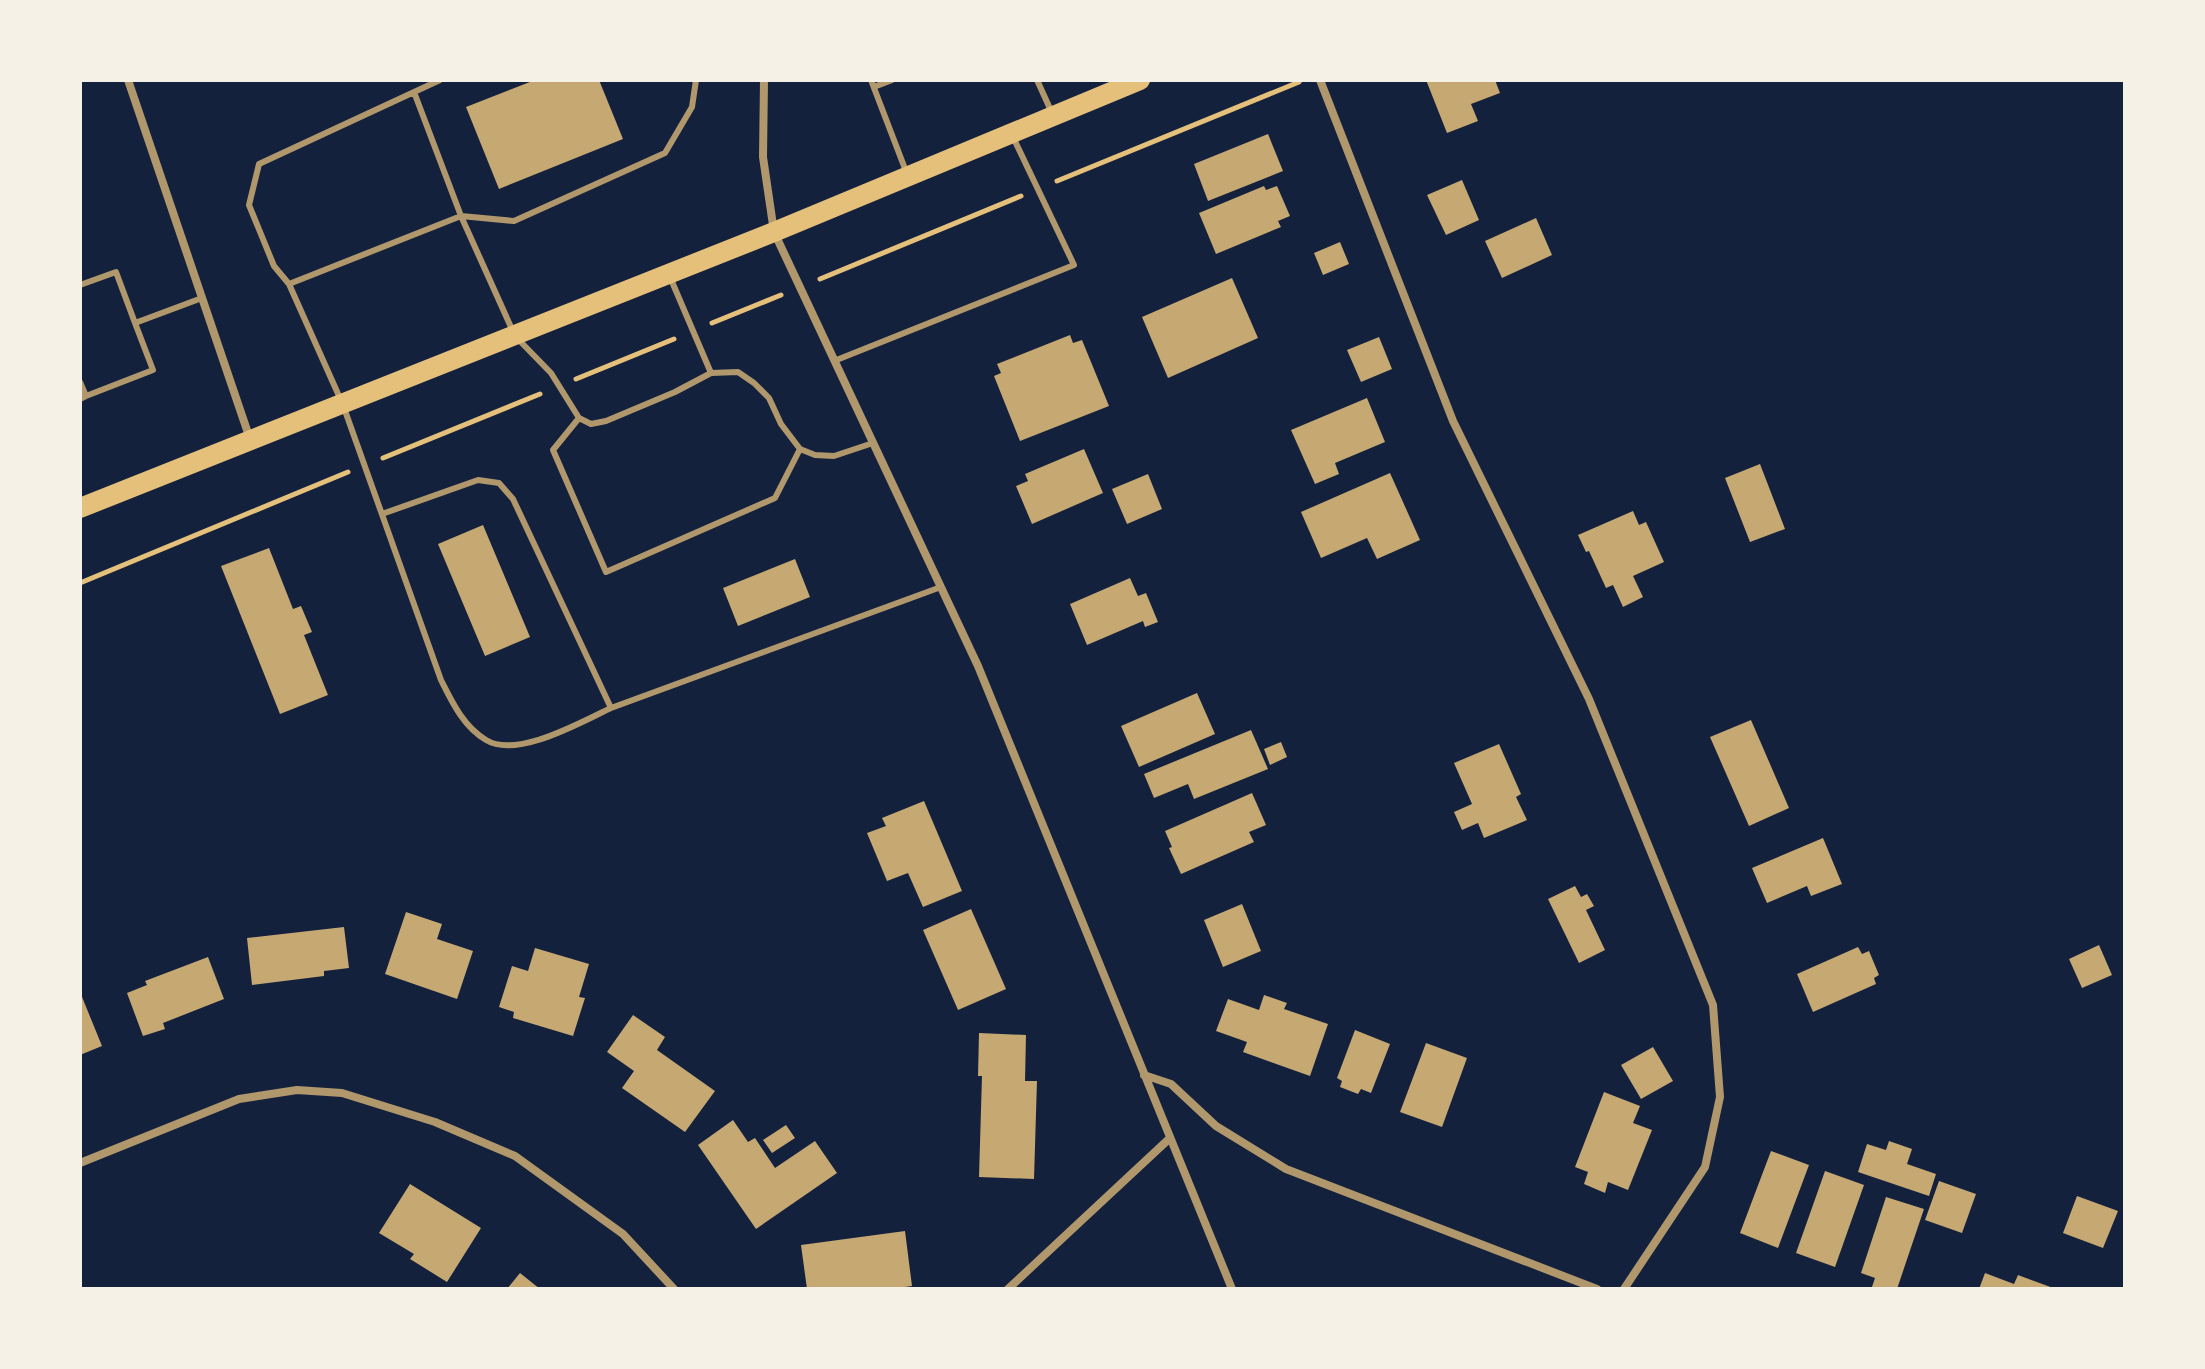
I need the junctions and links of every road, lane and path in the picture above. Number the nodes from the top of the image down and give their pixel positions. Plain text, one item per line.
1 (128, 80) edge
2 (440, 80) edge
3 (696, 80) edge
4 (764, 80) edge
5 (892, 80) edge
6 (1037, 80) edge
7 (1140, 80) edge
8 (1320, 80) edge
9 (873, 84) edge
10 (414, 92) junction
11 (1055, 117) junction
12 (1011, 135) junction
13 (909, 177) junction
14 (461, 216) junction
15 (774, 232) junction
16 (669, 274) junction
17 (289, 284) junction
18 (80, 285) edge
19 (202, 298) junction
20 (135, 323) junction
21 (515, 336) junction
22 (834, 361) junction
23 (711, 373) junction
24 (80, 382) edge
25 (83, 397) edge
26 (343, 405) junction
27 (579, 418) junction
28 (250, 441) junction
29 (873, 443) junction
30 (800, 449) junction
31 (80, 508) edge
32 (382, 514) junction
33 (941, 587) junction
34 (611, 708) junction
35 (1144, 1075) junction
36 (1170, 1138) junction
37 (80, 1163) edge
38 (674, 1289) edge
39 (1008, 1289) edge
40 (1232, 1289) edge
41 (1597, 1289) edge
42 (1624, 1289) edge

1 - 19 street
2 - 10 lane
3 - 14 lane
4 - 15 street
5 - 9 lane
6 - 11 lane
7 - 11 main road
8 - 42 street
9 - 13 lane
10 - 14 lane
10 - 17 lane
11 - 12 main road
12 - 13 main road
12 - 22 lane
13 - 15 main road
14 - 17 lane
14 - 21 lane
15 - 16 main road
15 - 22 street
16 - 21 main road
16 - 23 lane
17 - 26 lane
18 - 20 lane
19 - 20 lane
19 - 28 street
20 - 25 lane
21 - 26 main road
21 - 27 lane
22 - 29 street
23 - 27 lane
23 - 30 lane
24 - 25 lane
26 - 28 main road
26 - 32 lane
27 - 30 lane
28 - 31 main road
29 - 30 lane
29 - 33 street
32 - 34 lane
32 - 34 lane
33 - 34 lane
33 - 35 street
35 - 36 street
35 - 41 street
36 - 39 street
36 - 40 street
37 - 38 street

